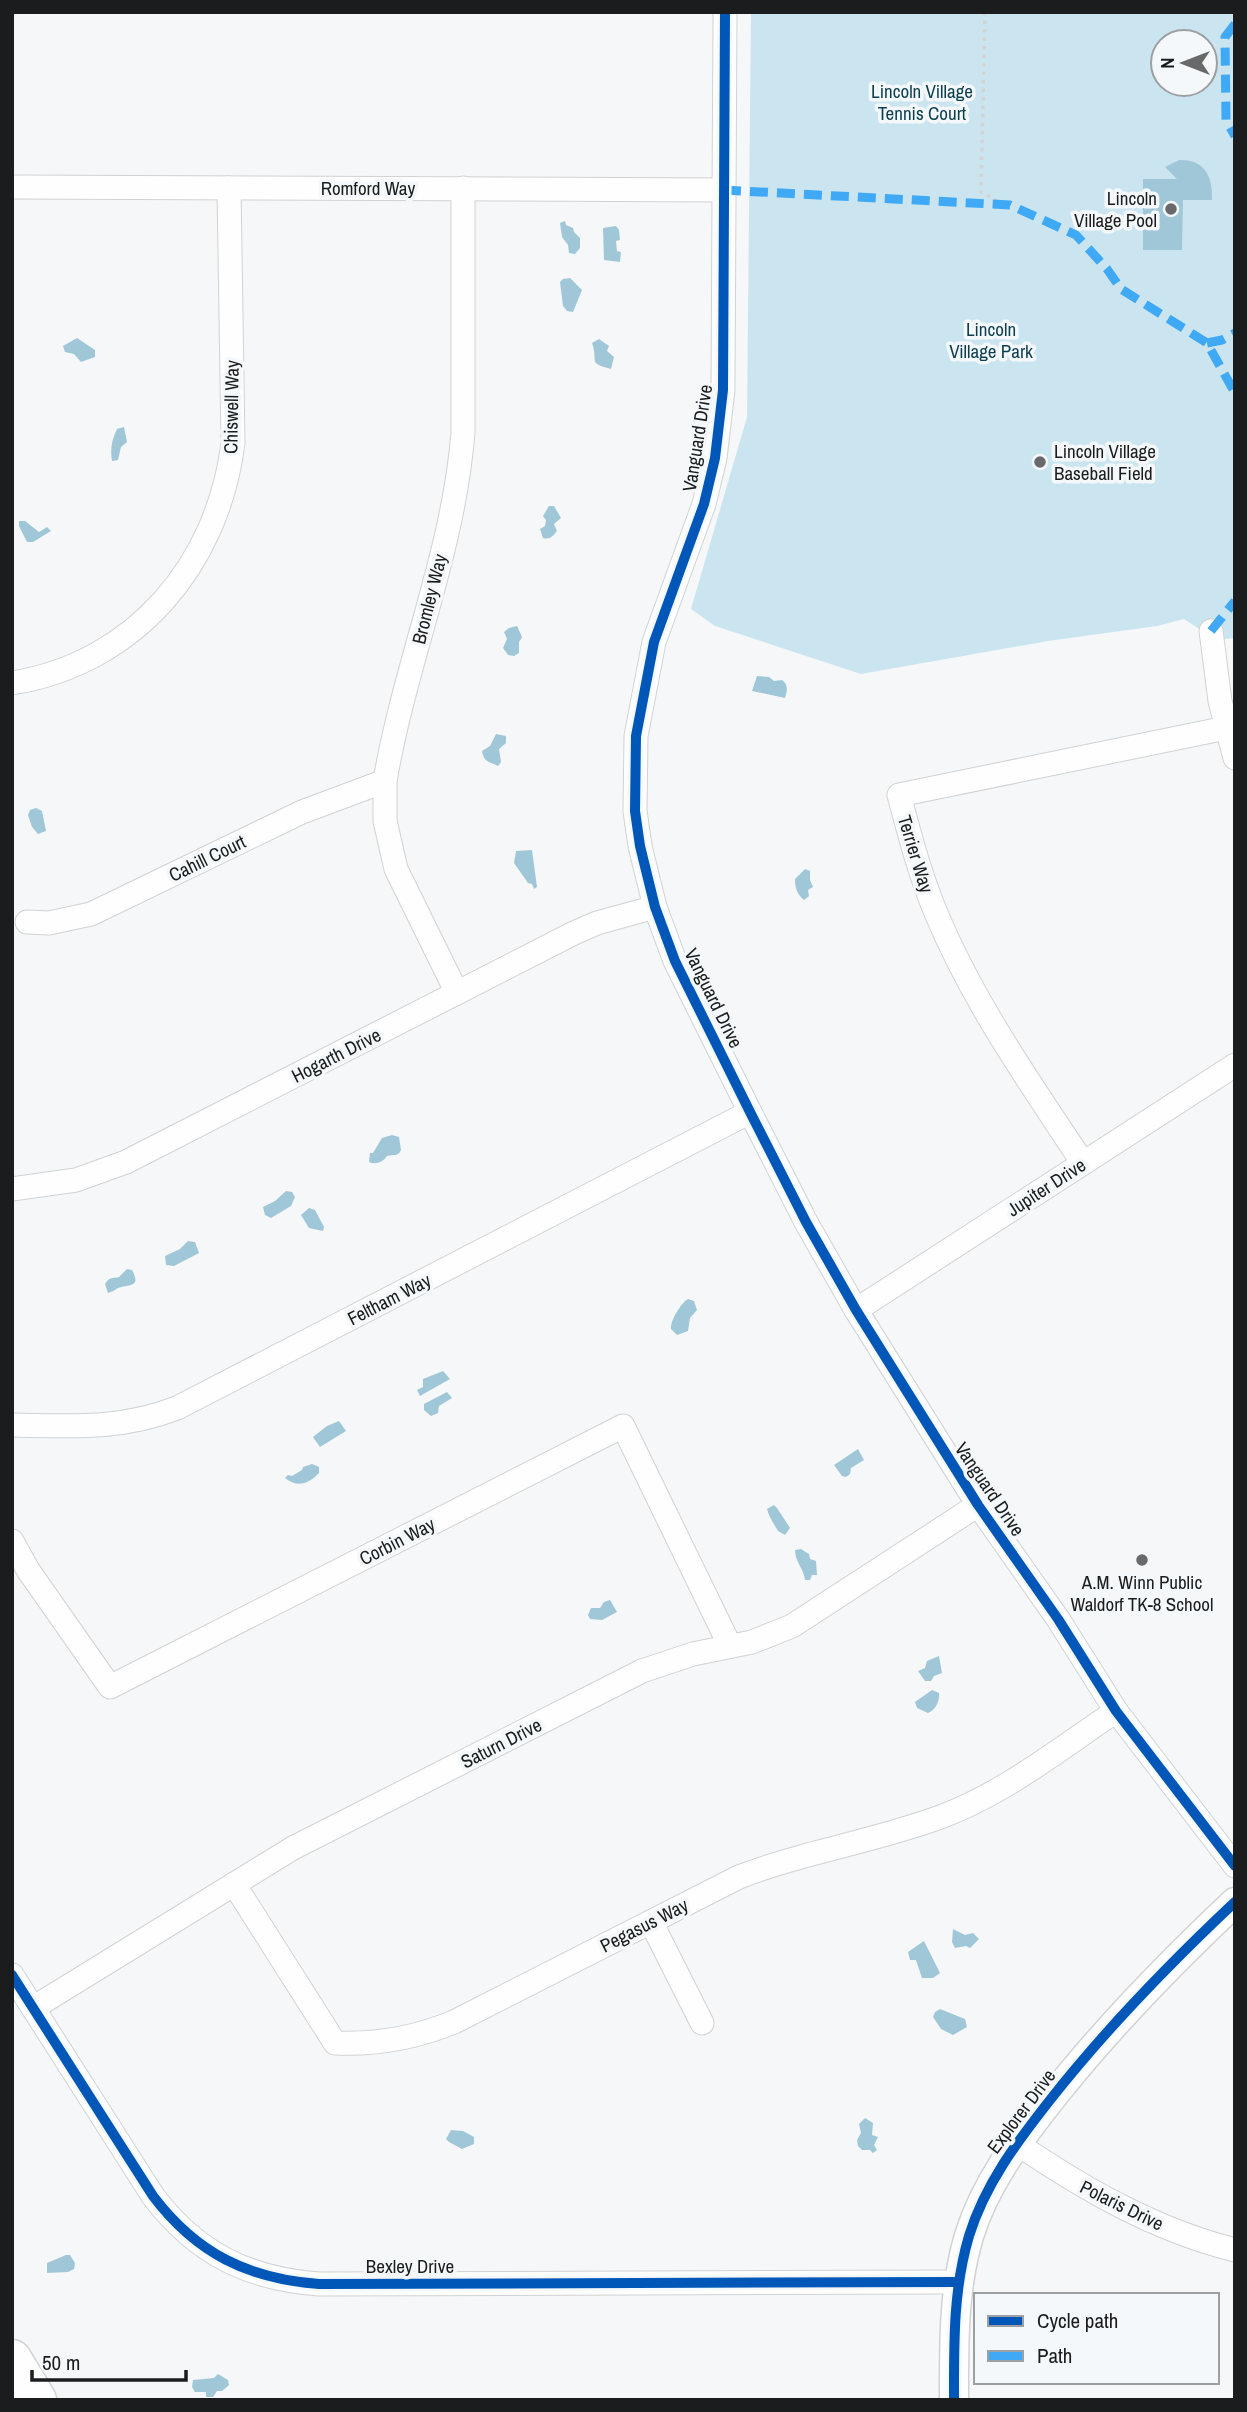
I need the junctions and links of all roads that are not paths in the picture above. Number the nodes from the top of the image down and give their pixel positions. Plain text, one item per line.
1 (724, 12) edge
2 (12, 187) edge
3 (229, 188) junction
4 (463, 188) junction
5 (723, 190) junction
6 (1211, 631) dead end
7 (12, 683) edge
8 (1226, 728) junction
9 (1235, 758) edge
10 (385, 781) junction
11 (655, 907) junction
12 (27, 922) dead end
13 (457, 993) junction
14 (1235, 1065) edge
15 (750, 1112) junction
16 (1083, 1163) junction
17 (12, 1189) edge
18 (856, 1310) junction
19 (12, 1425) edge
20 (978, 1505) junction
21 (12, 1541) edge
22 (730, 1646) junction
23 (1116, 1711) junction
24 (1235, 1866) edge
25 (234, 1884) junction
26 (1235, 1902) edge
27 (651, 1922) junction
28 (12, 1975) edge
29 (33, 2008) junction
30 (702, 2023) dead end
31 (1016, 2143) junction
32 (1235, 2250) edge
33 (958, 2282) junction
34 (12, 2360) edge
35 (37, 2400) edge
36 (954, 2400) edge

1 - 5 street, Vanguard Drive
2 - 3 street, Romford Way
3 - 4 street, Romford Way
3 - 7 street, Chiswell Way
4 - 5 street, Romford Way
4 - 10 street, Bromley Way
5 - 11 street, Vanguard Drive
6 - 8 street
8 - 9 street
8 - 16 street, Terrier Way
10 - 12 street, Cahill Court
10 - 13 street, Bromley Way
11 - 13 street, Hogarth Drive
11 - 15 street, Vanguard Drive
13 - 17 street, Hogarth Drive
14 - 16 street, Jupiter Drive
15 - 18 street, Vanguard Drive
15 - 19 street, Feltham Way
16 - 18 street, Jupiter Drive
18 - 20 street, Vanguard Drive
20 - 22 street, Saturn Drive
20 - 23 street, Vanguard Drive
21 - 22 street, Corbin Way
22 - 25 street, Saturn Drive
23 - 24 street, Vanguard Drive
23 - 27 street, Pegasus Way
25 - 27 street, Pegasus Way
25 - 29 street, Saturn Drive
26 - 31 street, Explorer Drive
27 - 30 street
28 - 29 street, Bexley Drive
29 - 33 street, Bexley Drive
31 - 32 street, Polaris Drive
31 - 33 street, Explorer Drive
33 - 36 street, Explorer Drive
34 - 35 highway

